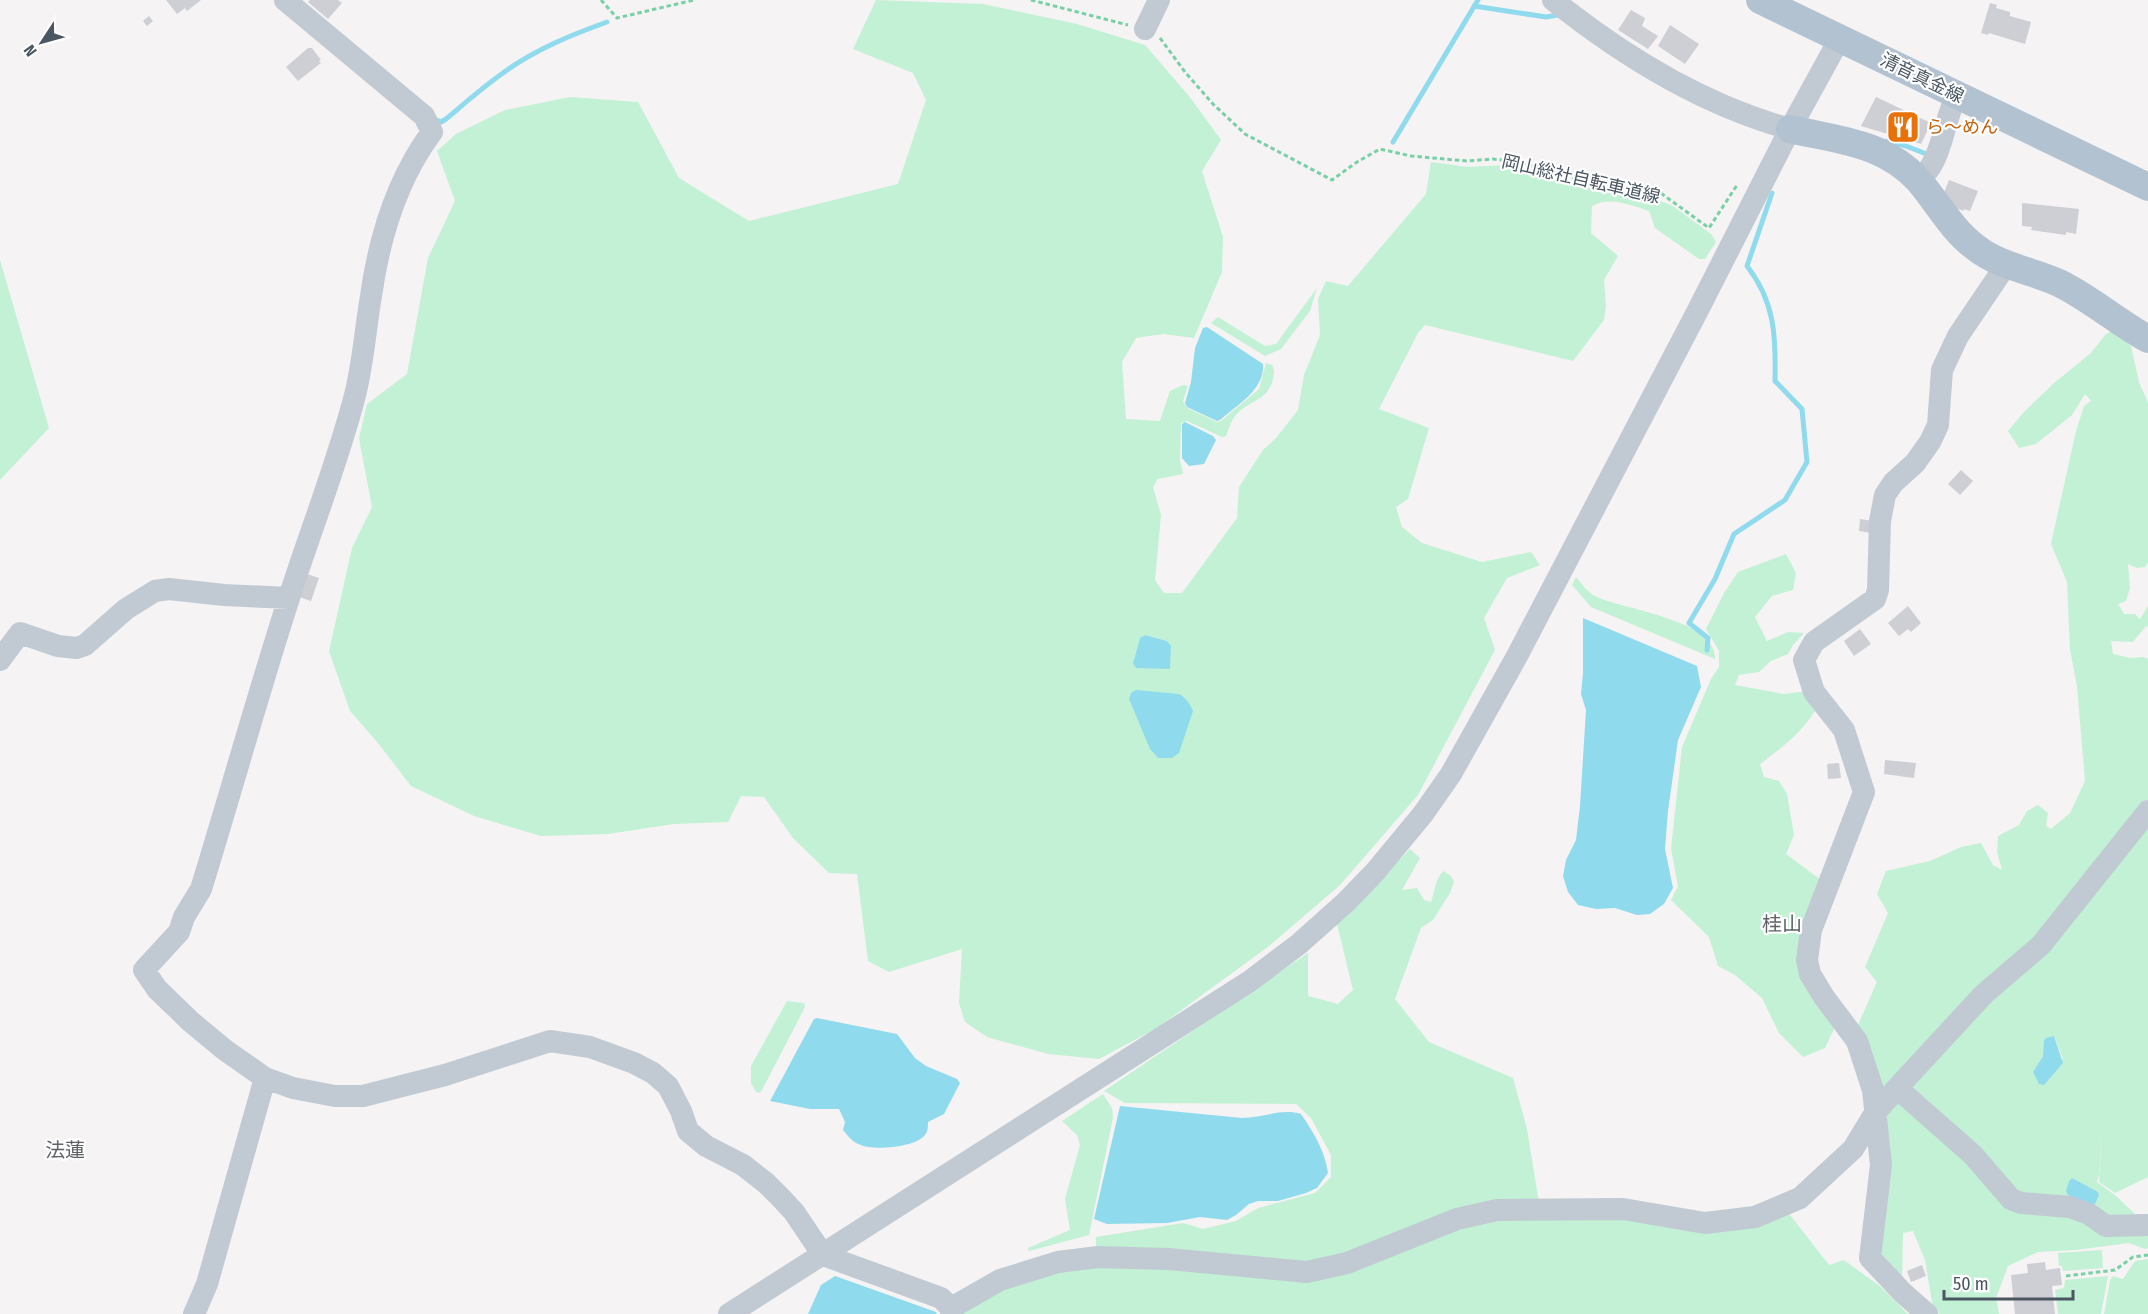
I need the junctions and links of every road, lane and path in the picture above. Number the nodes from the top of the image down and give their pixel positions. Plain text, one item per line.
1 (285, 0) edge
2 (601, 0) edge
3 (694, 0) edge
4 (1031, 0) edge
5 (1159, 0) edge
6 (1553, 0) edge
7 (1760, 0) edge
8 (1145, 29) junction
9 (1840, 38) junction
10 (1957, 95) junction
11 (1790, 129) junction
12 (1742, 179) dead end
13 (1918, 180) junction
14 (2148, 187) edge
15 (2006, 265) junction
16 (2148, 339) edge
17 (289, 598) junction
18 (0, 660) edge
19 (2148, 811) edge
20 (265, 1078) junction
21 (1897, 1088) junction
22 (1875, 1113) junction
23 (2148, 1225) edge
24 (823, 1255) junction
25 (2148, 1255) edge
26 (2066, 1276) dead end
27 (951, 1311) edge
28 (194, 1314) edge
29 (729, 1314) edge
30 (1927, 1314) edge

1 - 17 street
2 - 3 path
4 - 8 path, 岡山総社自転車道線
5 - 8 street
6 - 11 street
7 - 9 main road, 清音真金線
8 - 12 path, 岡山総社自転車道線
9 - 10 main road, 清音真金線
9 - 11 street
10 - 13 street
10 - 14 main road, 清音真金線
11 - 13 main road
11 - 24 street
13 - 15 main road
15 - 16 main road
15 - 22 street
17 - 18 street
17 - 20 street
19 - 21 street
20 - 24 street
20 - 28 street
21 - 22 street
21 - 23 street
22 - 27 street
22 - 30 street
24 - 27 street
24 - 29 street
25 - 26 path

